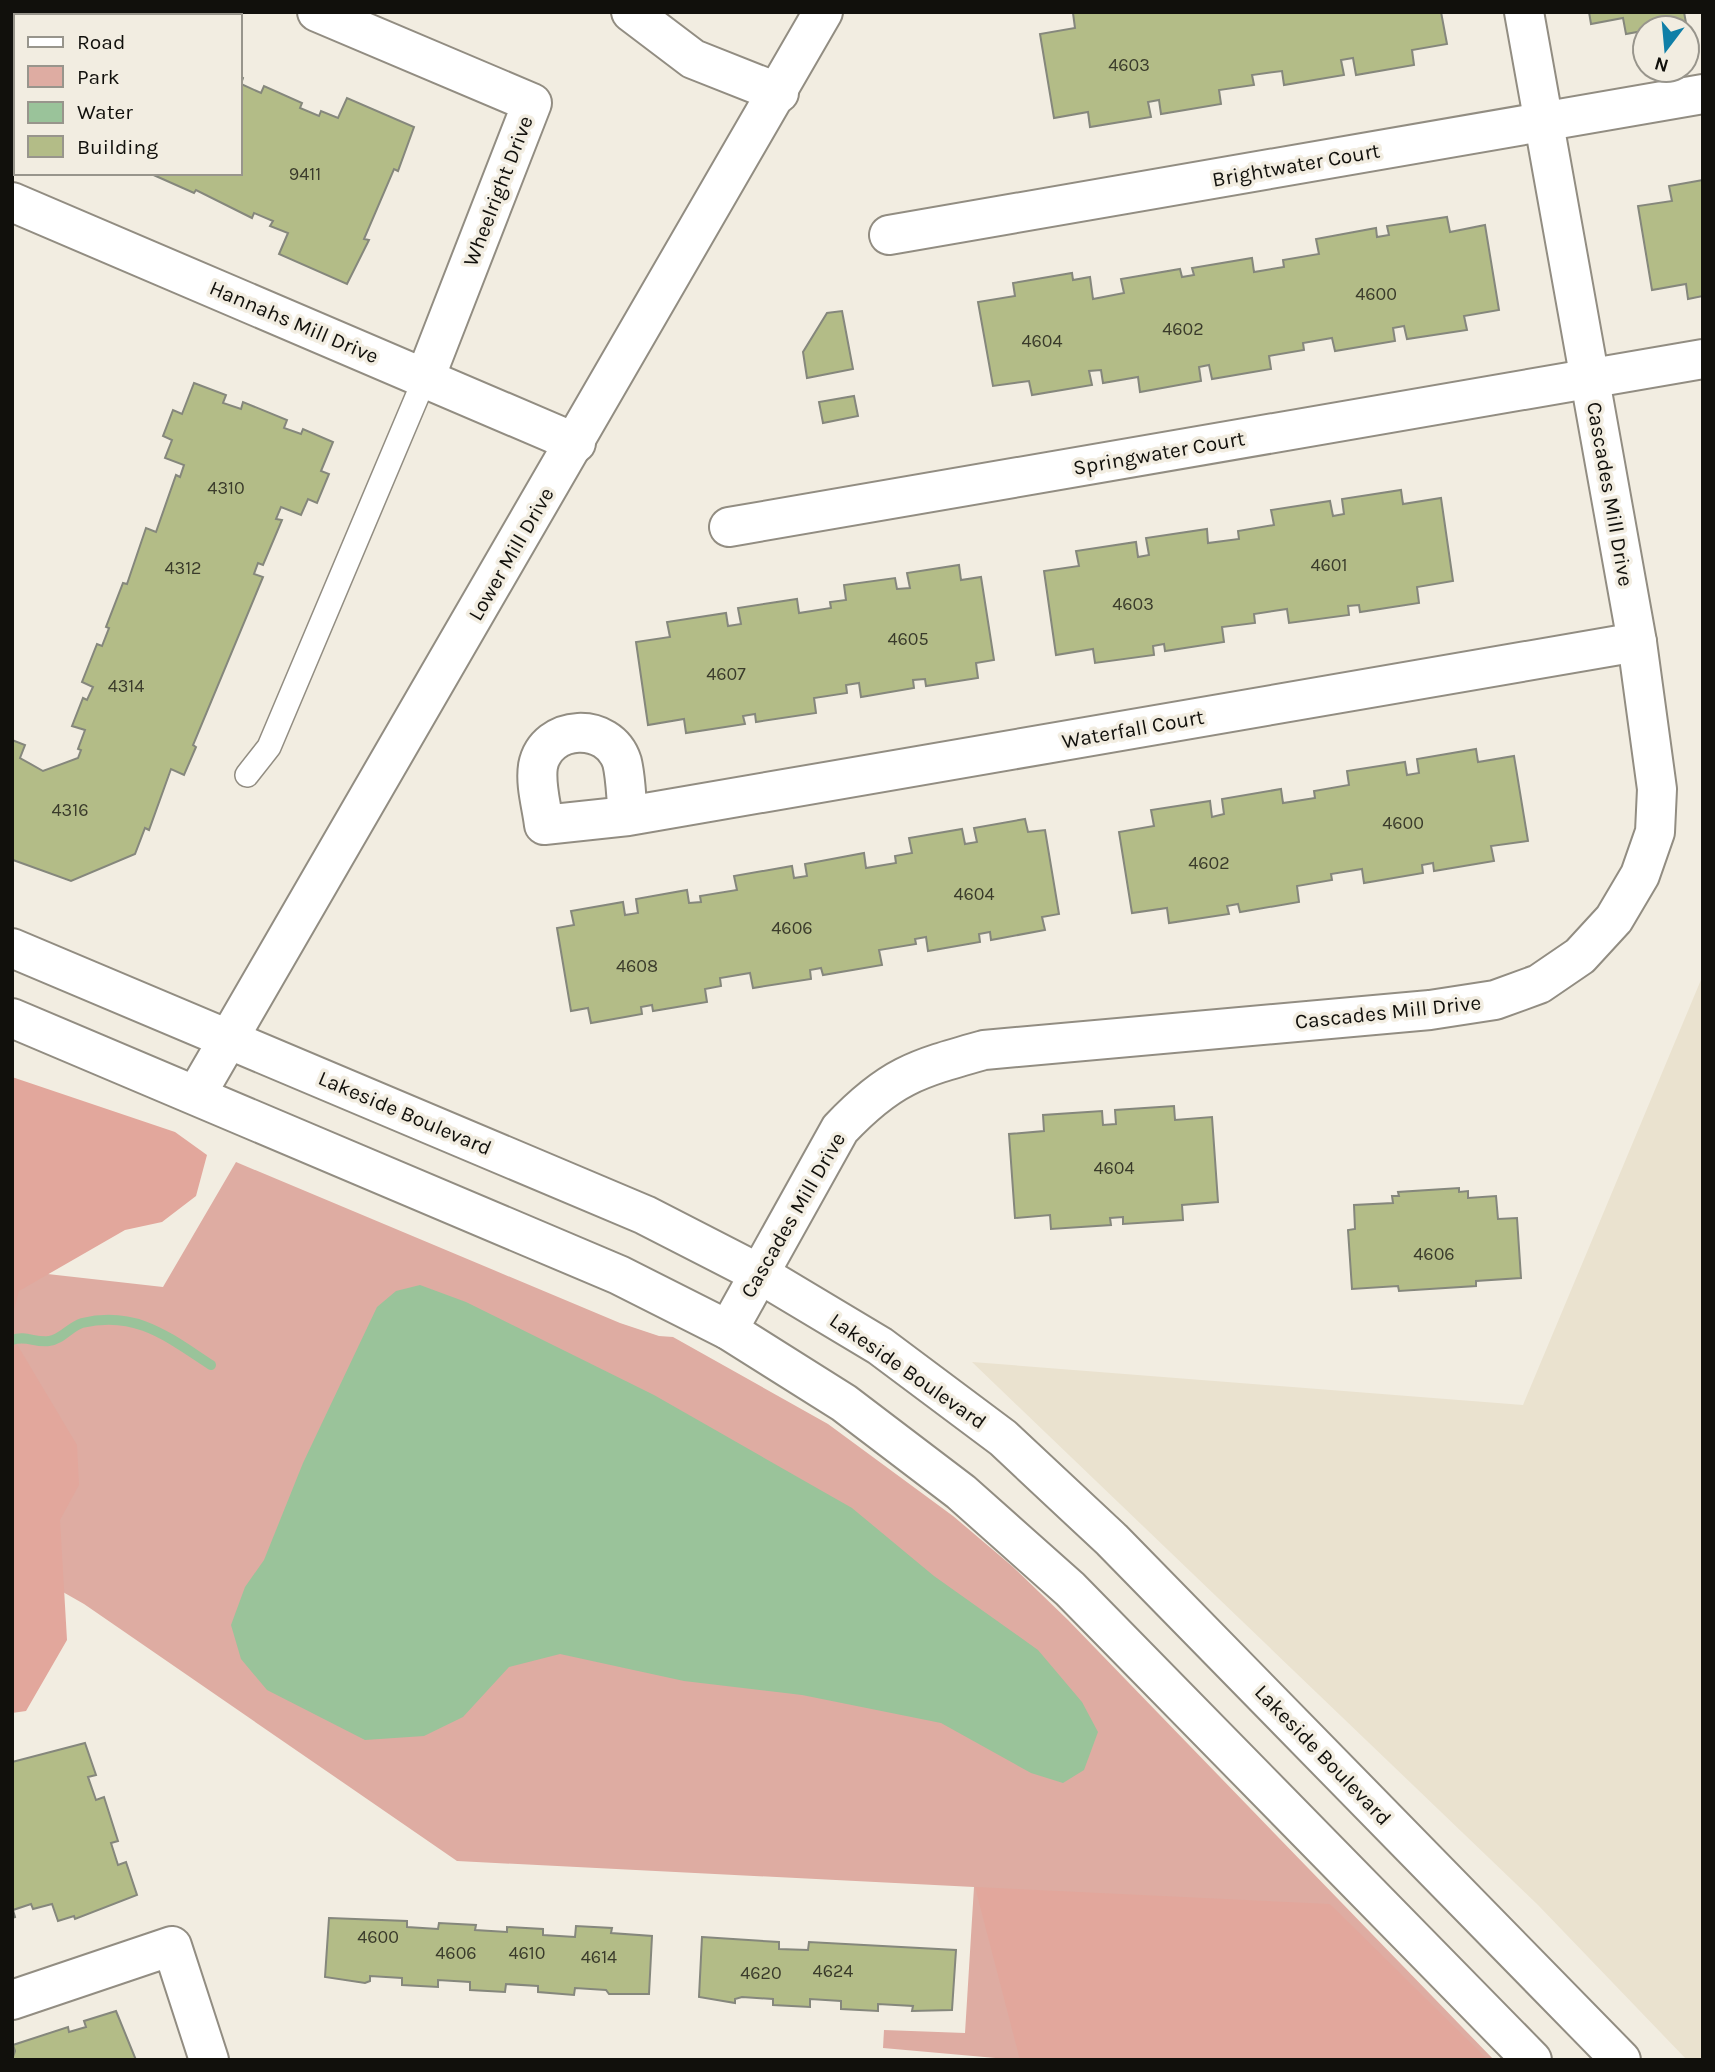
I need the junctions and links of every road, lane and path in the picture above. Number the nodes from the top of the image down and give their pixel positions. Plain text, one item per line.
1 (317, 12) edge
2 (631, 12) edge
3 (823, 12) edge
4 (1524, 12) edge
5 (779, 93) junction
6 (1703, 94) edge
7 (1545, 122) junction
8 (12, 202) edge
9 (889, 235) dead end
10 (1703, 359) edge
11 (425, 378) junction
12 (1590, 379) junction
13 (576, 443) junction
14 (729, 527) dead end
15 (1637, 642) junction
16 (247, 775) dead end
17 (628, 816) dead end
18 (12, 948) edge
19 (12, 1018) edge
20 (229, 1039) junction
21 (196, 1095) junction
22 (758, 1273) junction
23 (728, 1330) junction
24 (12, 2000) edge
25 (209, 2060) edge
26 (1532, 2060) edge
27 (1621, 2060) edge

1 - 11 street, Wheelright Drive
2 - 5 street
3 - 5 street, Lower Mill Drive
4 - 7 street, Cascades Mill Drive
5 - 13 street, Lower Mill Drive
6 - 7 street, Brightwater Court
7 - 9 street, Brightwater Court
7 - 12 street, Cascades Mill Drive
8 - 11 street, Hannahs Mill Drive
10 - 12 street
11 - 13 street, Hannahs Mill Drive
11 - 16 lane
12 - 14 street, Springwater Court
12 - 15 street, Cascades Mill Drive
13 - 20 street, Lower Mill Drive
15 - 17 street, Waterfall Court
15 - 22 street, Cascades Mill Drive
18 - 20 street, Lakeside Boulevard
19 - 21 street
20 - 21 street, Lower Mill Drive
20 - 22 street, Lakeside Boulevard
21 - 23 street
22 - 23 street, Cascades Mill Drive
22 - 27 street, Lakeside Boulevard
23 - 26 street
24 - 25 street

